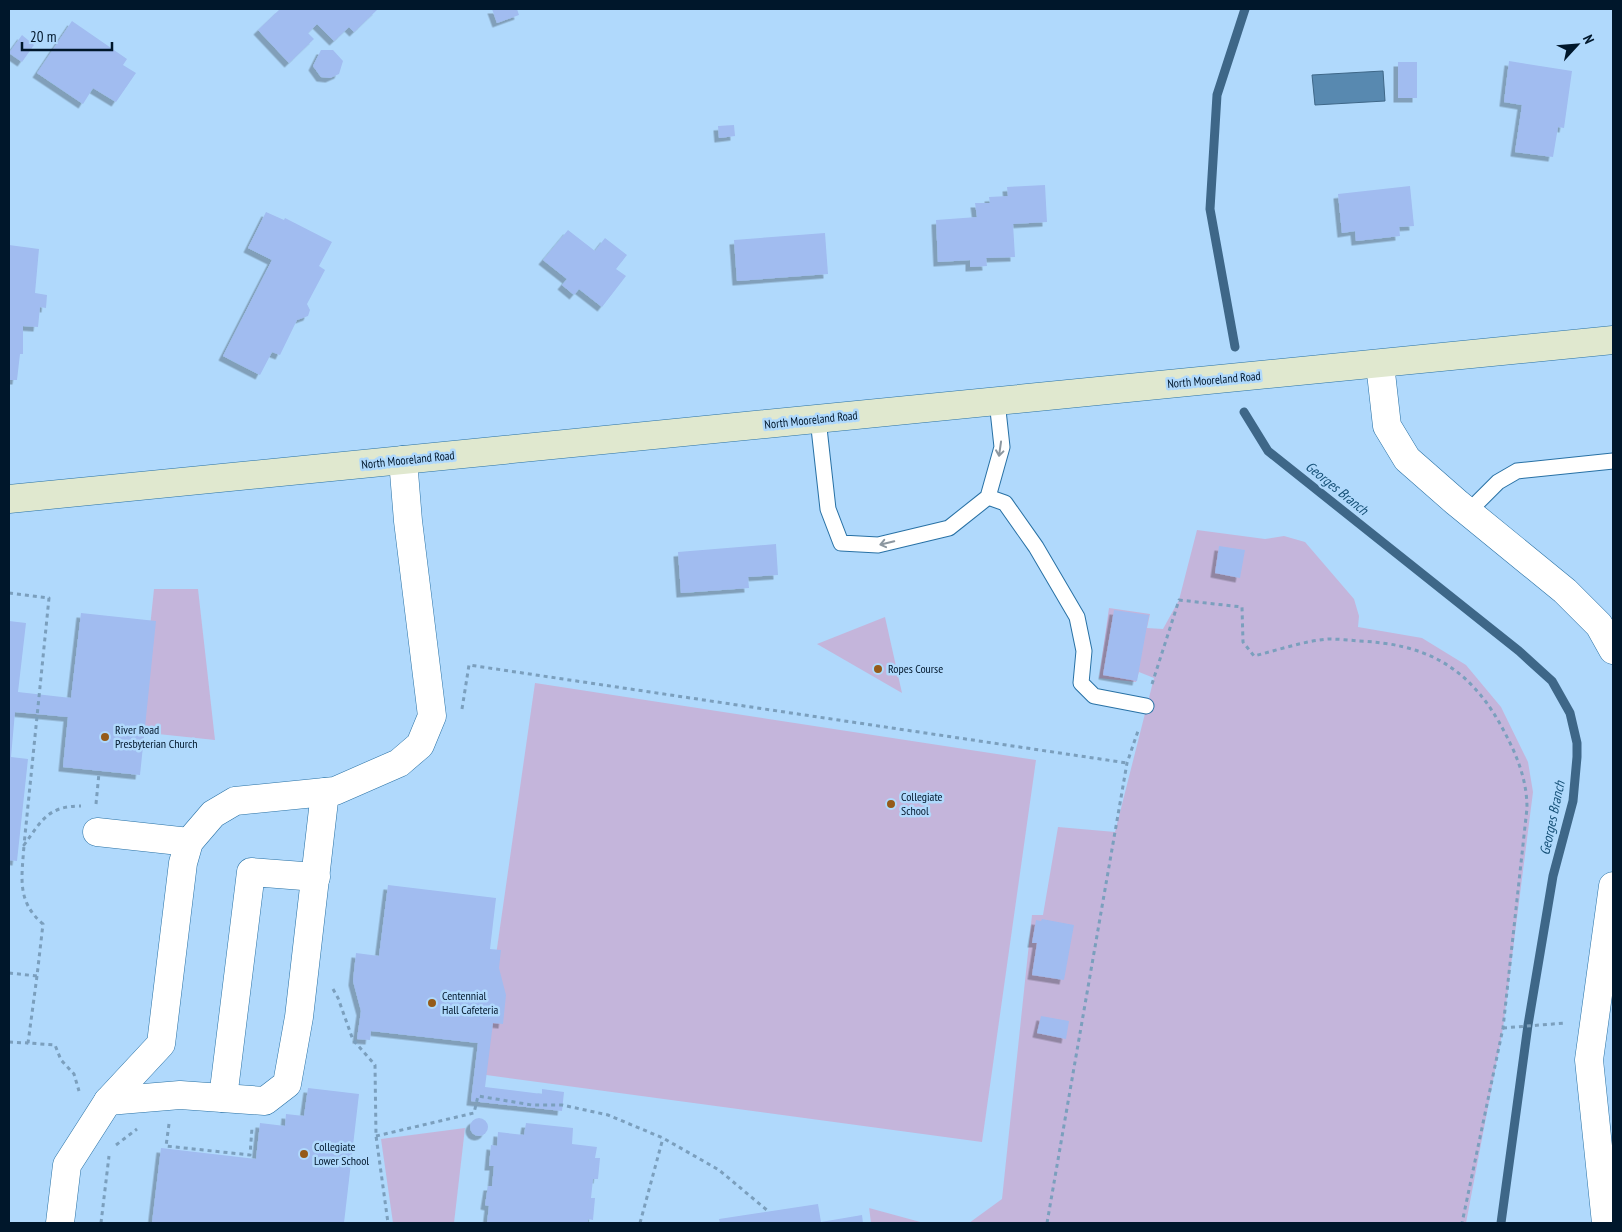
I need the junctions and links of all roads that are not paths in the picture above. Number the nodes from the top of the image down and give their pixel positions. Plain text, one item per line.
1 (1613, 340) edge
2 (1380, 364) junction
3 (997, 401) junction
4 (818, 419) junction
5 (403, 460) junction
6 (1613, 461) edge
7 (988, 497) junction
8 (9, 499) edge
9 (1468, 512) junction
10 (1613, 650) edge
11 (1146, 706) road end
12 (325, 792) junction
13 (97, 832) dead end
14 (189, 842) junction
15 (316, 877) junction
16 (1613, 886) edge
17 (223, 1098) junction
18 (108, 1101) junction
19 (60, 1223) edge
20 (1606, 1223) edge

1 - 2 street, North Mooreland Road
2 - 3 street, North Mooreland Road
2 - 9 street
3 - 4 street, North Mooreland Road
3 -> 7 lane
4 - 5 street, North Mooreland Road
7 -> 4 lane
5 - 8 street, North Mooreland Road
5 - 12 street
6 - 9 lane
7 - 11 lane
9 - 10 street
12 - 14 street
12 - 15 street
13 - 14 street
14 - 18 street
15 - 17 street
15 - 17 street
16 - 20 street
17 - 18 street
18 - 19 street

